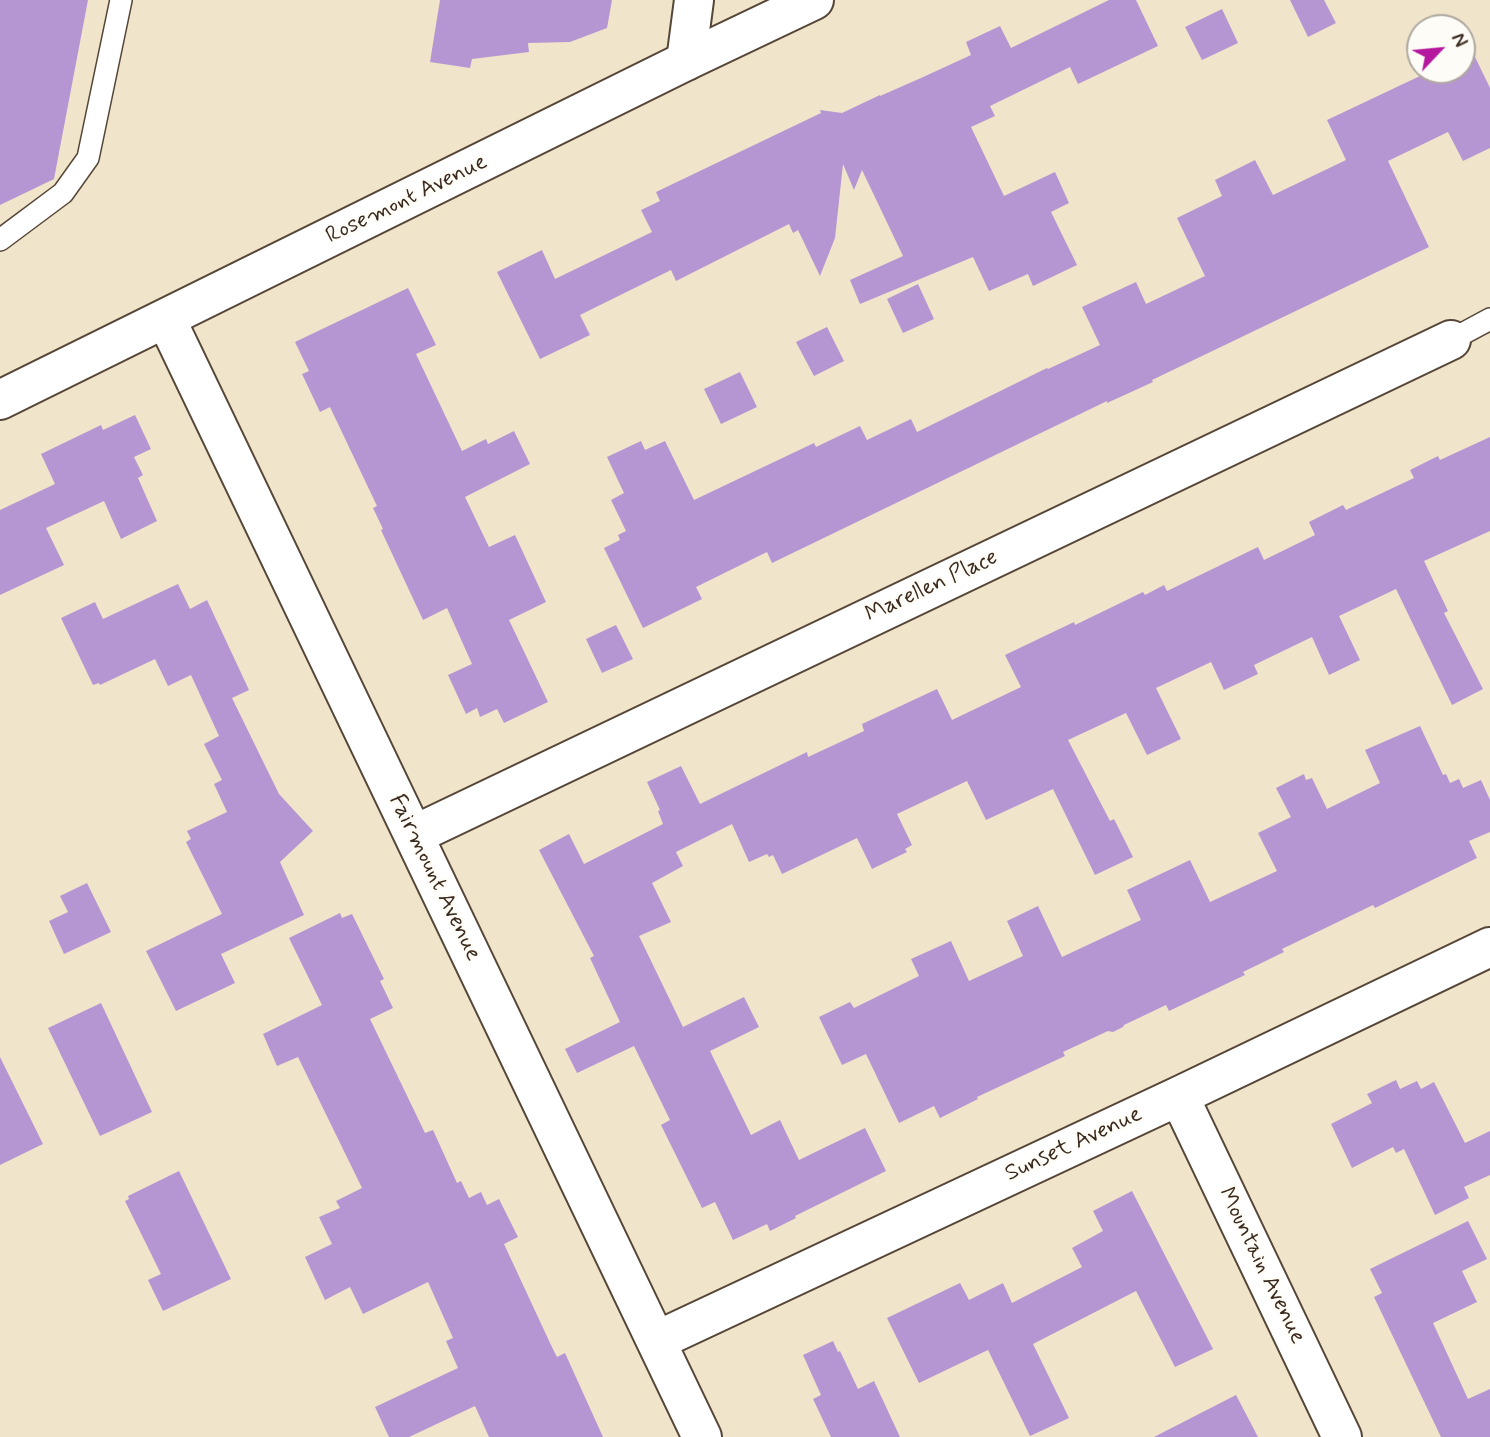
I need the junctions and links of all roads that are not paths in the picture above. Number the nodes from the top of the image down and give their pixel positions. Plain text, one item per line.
1 (121, 0) edge
2 (694, 0) edge
3 (814, 0) edge
4 (686, 61) junction
5 (0, 240) edge
6 (1490, 318) edge
7 (166, 319) junction
8 (1451, 340) joint
9 (0, 400) edge
10 (414, 835) junction
11 (1490, 947) edge
12 (1179, 1096) junction
13 (656, 1341) junction
14 (702, 1437) edge
15 (1342, 1437) edge

1 - 5 lane
2 - 4 street
3 - 4 street, Rosemont Avenue
4 - 7 street, Rosemont Avenue
6 - 8 lane
7 - 9 street, Rosemont Avenue
7 - 10 street, Fairmount Avenue
8 - 10 street, Marellen Place
10 - 13 street, Fairmount Avenue
11 - 12 street, Sunset Avenue
12 - 13 street, Sunset Avenue
12 - 15 street, Mountain Avenue
13 - 14 street, Fairmount Avenue

